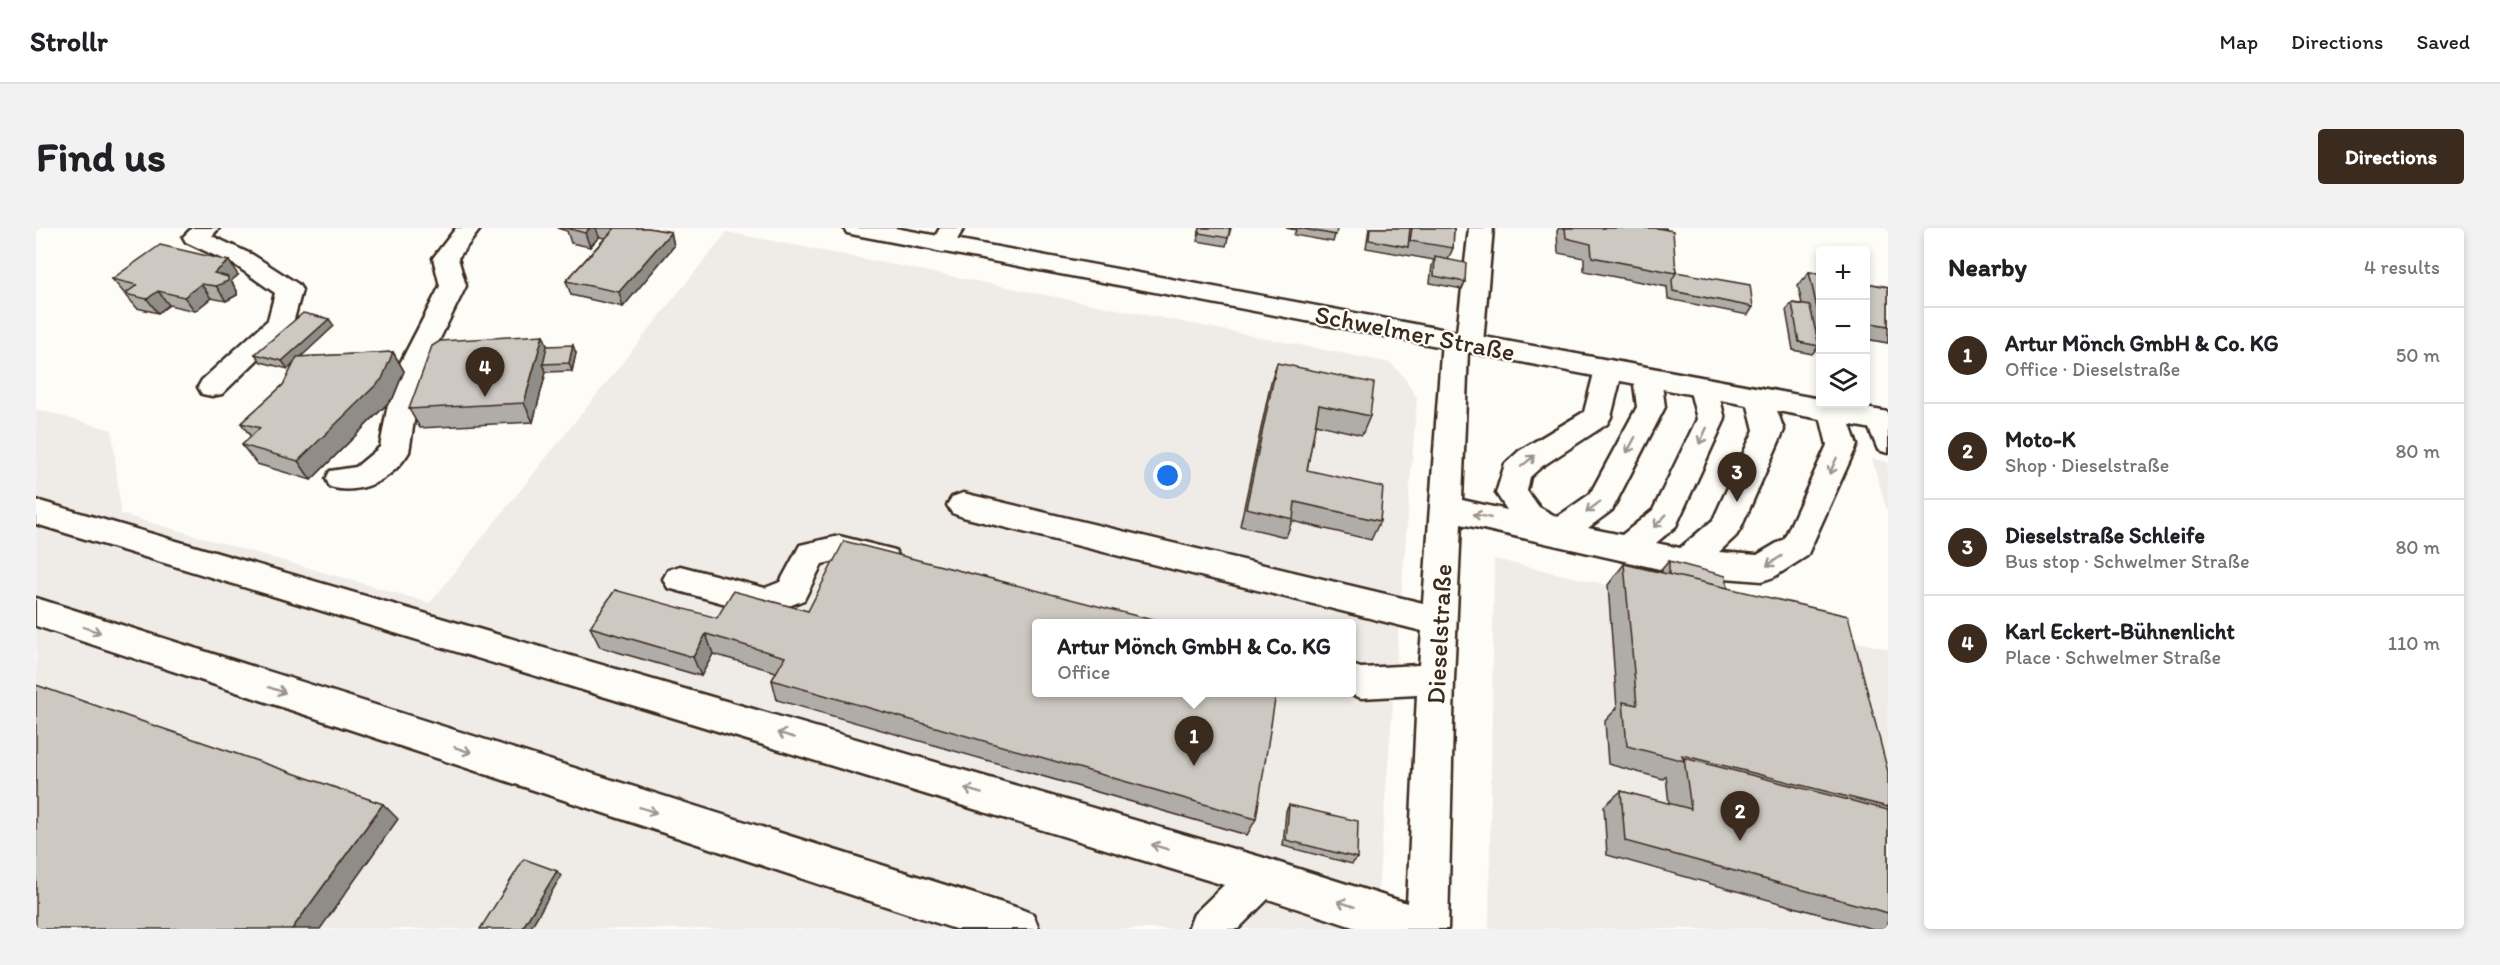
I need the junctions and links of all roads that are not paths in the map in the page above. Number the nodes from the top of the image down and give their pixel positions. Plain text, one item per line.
1 (207, 228) edge
2 (469, 228) edge
3 (856, 228) edge
4 (1481, 228) edge
5 (947, 236) edge
6 (1462, 341) junction
7 (1609, 369) junction
8 (1647, 377) junction
9 (212, 387) dead end
10 (1703, 387) junction
11 (1760, 398) junction
12 (1833, 412) junction
13 (1886, 429) edge
14 (341, 479) dead end
15 (963, 505) dead end
16 (1447, 509) junction
17 (36, 512) edge
18 (1558, 533) junction
19 (1627, 549) junction
20 (1686, 562) junction
21 (918, 568) edge
22 (680, 579) dead end
23 (36, 612) edge
24 (1439, 621) junction
25 (1436, 679) junction
26 (1356, 681) edge
27 (1261, 877) junction
28 (1018, 929) edge
29 (1209, 929) edge
30 (1422, 929) edge
31 (1426, 929) edge

1 - 9 main road
2 - 14 main road
3 - 5 main road, Schwelmer Straße
4 - 6 main road, Dieselstraße
5 - 6 main road, Schwelmer Straße
6 - 7 main road, Schwelmer Straße
6 - 16 main road, Dieselstraße
7 - 8 main road, Schwelmer Straße
18 -> 7 main road
8 - 10 main road, Schwelmer Straße
8 -> 18 main road
10 - 11 main road, Schwelmer Straße
10 -> 19 main road
11 - 12 main road, Schwelmer Straße
11 - 20 main road
12 - 13 main road, Schwelmer Straße
12 -> 20 main road
15 - 24 main road
18 -> 16 main road
16 - 24 main road, Dieselstraße
27 -> 17 main road
18 - 19 main road
19 - 20 main road
21 - 22 main road
23 -> 28 main road
24 - 25 main road, Dieselstraße
25 - 26 main road
25 - 31 main road, Dieselstraße
27 - 29 main road
30 -> 27 main road

